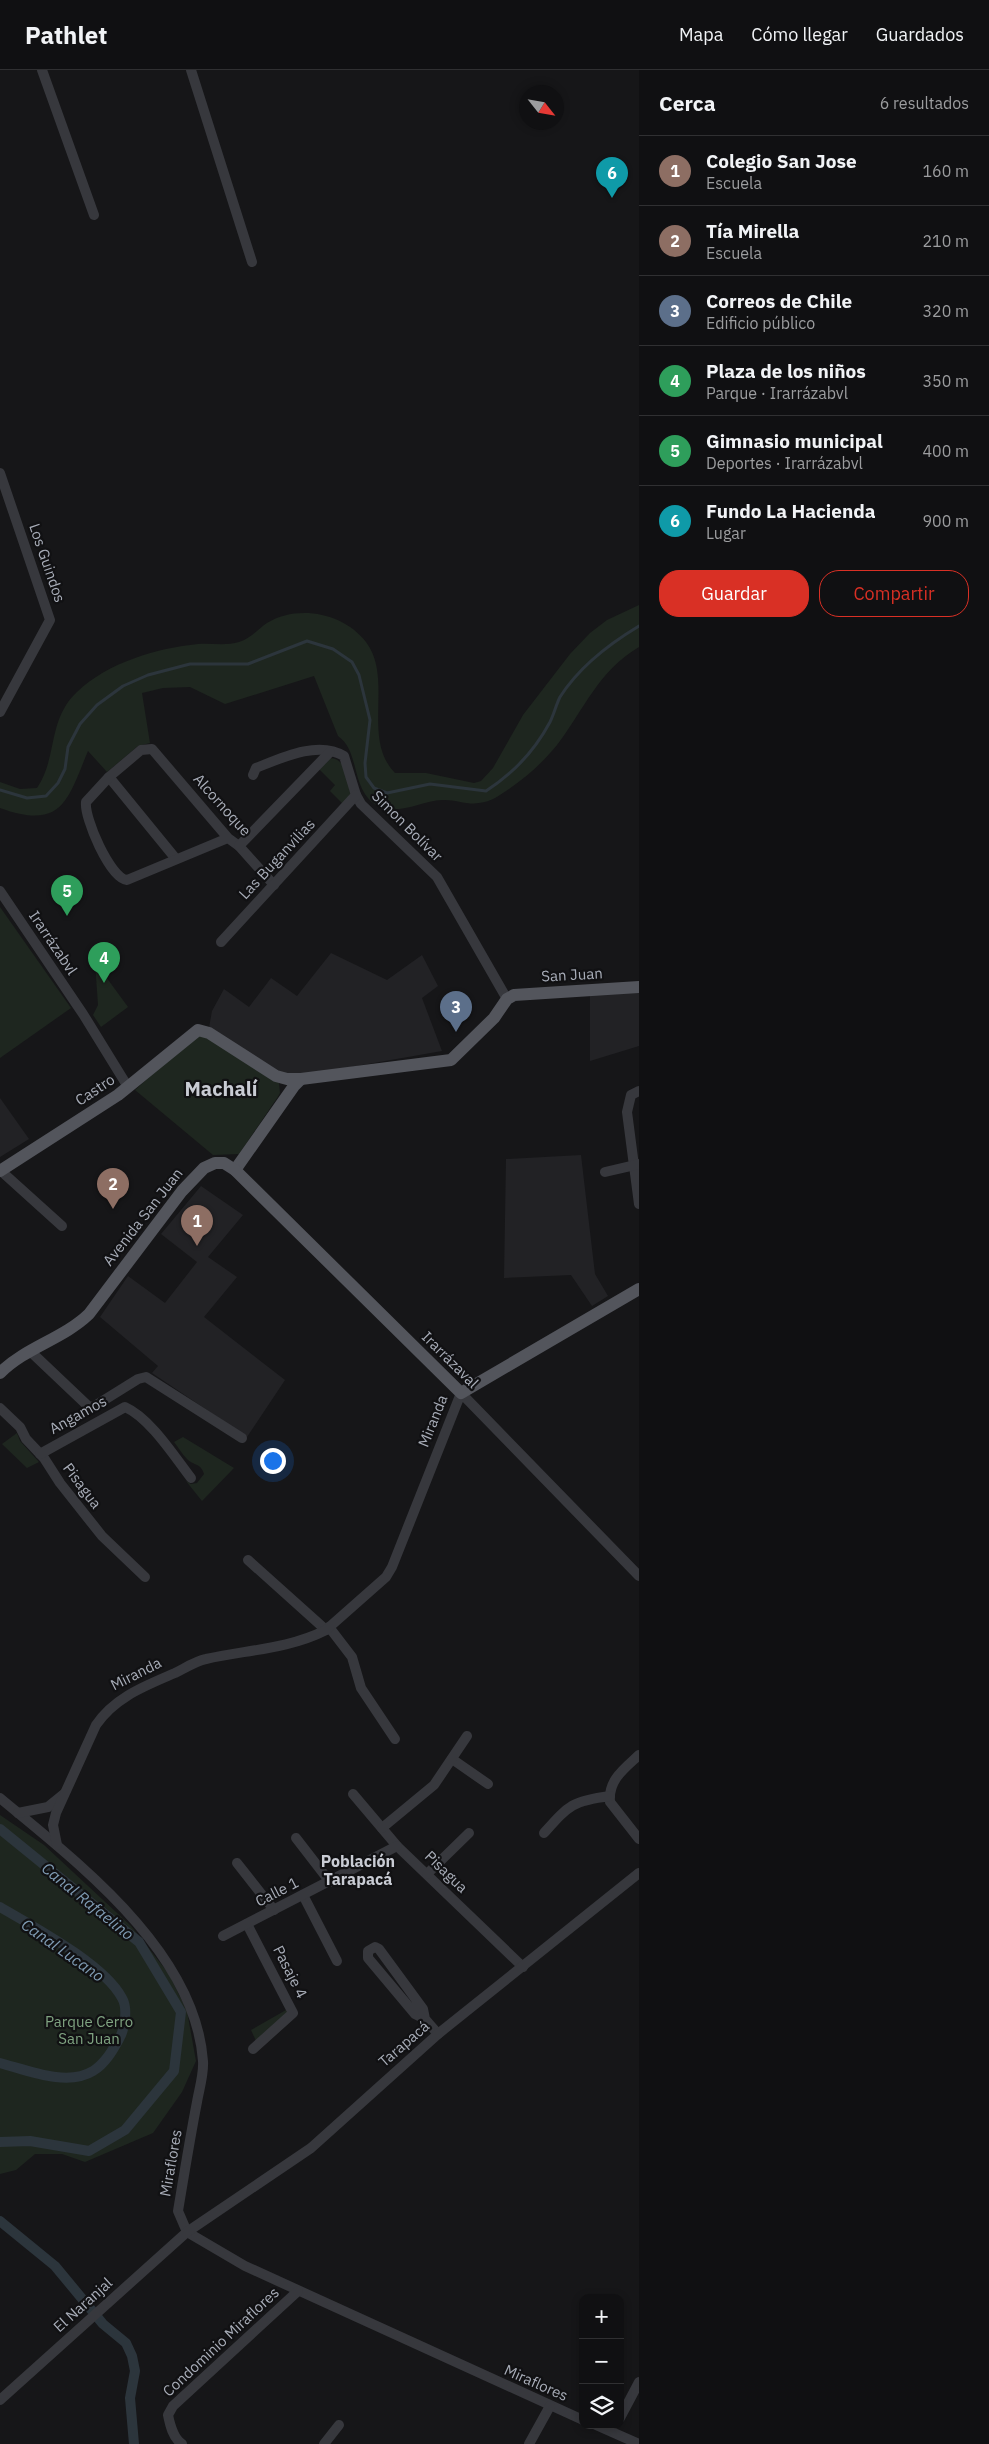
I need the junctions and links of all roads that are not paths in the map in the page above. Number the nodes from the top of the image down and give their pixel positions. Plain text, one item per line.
1 (42, 70) edge
2 (191, 70) edge
3 (94, 215) dead end
4 (252, 262) dead end
5 (0, 474) edge
6 (2, 485) edge
7 (0, 712) edge
8 (330, 752) junction
9 (109, 776) junction
10 (252, 776) dead end
11 (356, 795) junction
12 (228, 838) junction
13 (239, 846) junction
14 (176, 859) junction
15 (274, 885) junction
16 (0, 891) edge
17 (221, 942) dead end
18 (639, 988) edge
19 (508, 999) junction
20 (301, 1079) junction
21 (128, 1087) junction
22 (639, 1091) edge
23 (637, 1165) edge
24 (235, 1170) junction
25 (1, 1171) edge
26 (605, 1172) dead end
27 (639, 1204) edge
28 (62, 1226) dead end
29 (639, 1289) edge
30 (30, 1351) junction
31 (0, 1373) edge
32 (461, 1393) junction
33 (0, 1408) edge
34 (242, 1438) dead end
35 (40, 1454) junction
36 (191, 1478) dead end
37 (248, 1560) dead end
38 (639, 1576) edge
39 (145, 1577) dead end
40 (327, 1628) junction
41 (467, 1736) dead end
42 (394, 1739) dead end
43 (639, 1755) edge
44 (452, 1759) junction
45 (488, 1784) dead end
46 (68, 1791) junction
47 (352, 1794) dead end
48 (610, 1796) junction
49 (0, 1798) edge
50 (18, 1813) junction
51 (382, 1828) junction
52 (469, 1833) dead end
53 (544, 1833) dead end
54 (296, 1838) dead end
55 (639, 1839) edge
56 (56, 1845) junction
57 (397, 1846) junction
58 (237, 1863) dead end
59 (639, 1873) edge
60 (427, 1874) junction
61 (330, 1882) junction
62 (303, 1895) junction
63 (274, 1910) junction
64 (247, 1924) junction
65 (223, 1936) dead end
66 (337, 1961) dead end
67 (523, 1967) junction
68 (425, 2019) junction
69 (438, 2034) junction
70 (253, 2049) dead end
71 (187, 2232) junction
72 (298, 2290) junction
73 (639, 2382) edge
74 (0, 2400) edge
75 (550, 2406) junction
76 (624, 2410) edge
77 (579, 2418) edge
78 (338, 2424) dead end
79 (615, 2429) edge
80 (182, 2444) edge
81 (324, 2444) edge
82 (529, 2444) edge
83 (639, 2444) edge

1 - 3 street
2 - 4 street
5 - 6 street, Los Guindos
6 - 7 street, Los Guindos
8 - 10 street
8 - 11 street, Simon Bolívar
8 - 13 street
9 - 12 street, Alcornoque
9 - 14 street
9 - 14 street
11 - 15 street, Las Buganvilias
11 - 19 street, Simon Bolívar
12 - 13 street, Alcornoque
12 - 14 street
13 - 15 street, Alcornoque
15 - 17 street, Las Buganvilias
16 - 21 street, Irarrázabvl
18 - 19 main road, San Juan
19 - 20 main road
20 - 21 main road, Castro
20 - 24 main road
21 - 25 main road, Castro
22 - 23 street
23 - 26 street
23 - 27 street
24 - 30 main road, Avenida San Juan
24 - 32 main road, Irarrázaval
25 - 28 street
29 - 32 main road, Miranda
30 - 31 main road, Avenida San Juan
30 - 34 street
32 - 38 street, Irarrázaval
32 - 40 street, Miranda
33 - 35 street, Pisagua
35 - 36 street, Angamos
35 - 39 street, Pisagua
37 - 40 street
40 - 42 street
40 - 46 street, Miranda
41 - 44 street
43 - 48 street
44 - 45 street
44 - 51 street
46 - 50 street, Miranda
46 - 56 street, Miranda
47 - 51 street, Pisagua
48 - 53 street
48 - 55 street
49 - 50 street, Miraflores
50 - 56 street, Miraflores
51 - 57 street, Pisagua
52 - 60 street
54 - 61 street
56 - 71 street, Miraflores
57 - 60 street, Pisagua
57 - 61 street, Calle 1
58 - 63 street
59 - 67 street, Tarapacá
60 - 67 street, Pisagua
61 - 62 street, Calle 1
62 - 63 street, Calle 1
62 - 66 street
63 - 64 street, Calle 1
64 - 65 street, Calle 1
64 - 70 street, Pasaje 4
67 - 69 street, Tarapacá
68 - 68 street
68 - 69 street
69 - 71 street, Tarapacá
71 - 72 street, Miraflores
71 - 74 street, El Naranjal
72 - 75 street, Miraflores
72 - 80 street, Condominio Miraflores
73 - 76 street
75 - 77 street, Miraflores
75 - 82 street
78 - 81 street
79 - 83 street

